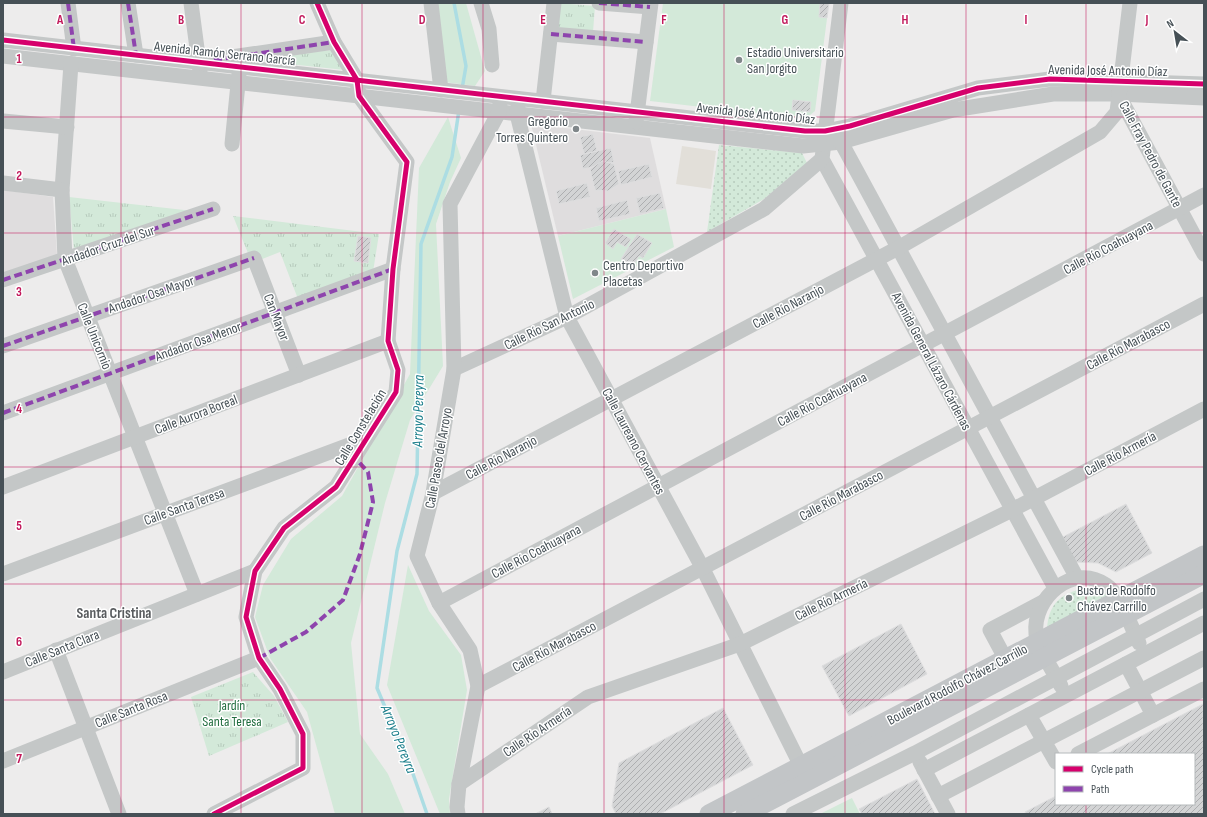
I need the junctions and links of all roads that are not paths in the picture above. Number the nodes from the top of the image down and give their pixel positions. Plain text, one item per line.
1 (68, 3) edge
2 (128, 3) edge
3 (191, 3) edge
4 (317, 3) edge
5 (432, 3) edge
6 (481, 3) edge
7 (554, 3) edge
8 (599, 3) edge
9 (841, 3) edge
10 (1130, 3) edge
11 (650, 5) edge
12 (551, 34) junction
13 (3, 39) edge
14 (334, 42) junction
15 (646, 42) junction
16 (74, 49) junction
17 (136, 55) junction
18 (4, 56) edge
19 (199, 63) junction
20 (71, 64) junction
21 (492, 65) dead end
22 (240, 67) junction
23 (201, 78) junction
24 (357, 80) junction
25 (238, 82) junction
26 (1204, 84) edge
27 (1119, 87) junction
28 (443, 90) junction
29 (359, 96) junction
30 (501, 97) junction
31 (1204, 98) edge
32 (518, 99) junction
33 (543, 102) junction
34 (447, 106) joint
35 (499, 112) junction
36 (517, 114) junction
37 (636, 119) junction
38 (3, 120) edge
39 (67, 127) junction
40 (841, 142) junction
41 (232, 144) dead end
42 (823, 145) junction
43 (3, 183) edge
44 (62, 190) junction
45 (1204, 195) edge
46 (1180, 208) junction
47 (213, 209) dead end
48 (898, 248) junction
49 (1204, 254) edge
50 (254, 258) joint
51 (65, 259) junction
52 (876, 259) junction
53 (392, 269) junction
54 (3, 280) edge
55 (1204, 304) edge
56 (275, 313) junction
57 (88, 316) junction
58 (568, 317) junction
59 (944, 334) junction
60 (388, 342) junction
61 (923, 345) junction
62 (3, 346) edge
63 (454, 369) junction
64 (110, 374) junction
65 (299, 375) junction
66 (612, 398) junction
67 (1204, 409) edge
68 (3, 413) edge
69 (990, 417) junction
70 (968, 428) junction
71 (135, 437) junction
72 (365, 439) junction
73 (658, 486) junction
74 (3, 488) edge
75 (433, 493) junction
76 (1034, 499) junction
77 (1012, 510) junction
78 (165, 513) junction
79 (1204, 555) edge
80 (702, 567) junction
81 (255, 571) junction
82 (3, 574) edge
83 (1204, 574) edge
84 (1076, 578) junction
85 (1055, 588) junction
86 (197, 594) junction
87 (1204, 599) edge
88 (1044, 602) junction
89 (439, 603) junction
90 (1122, 607) junction
91 (1204, 624) edge
92 (1135, 635) junction
93 (740, 644) junction
94 (1042, 649) junction
95 (56, 650) junction
96 (1144, 655) junction
97 (259, 658) junction
98 (1005, 658) junction
99 (1204, 658) edge
100 (1126, 664) junction
101 (3, 672) edge
102 (1056, 677) junction
103 (478, 686) junction
104 (1204, 689) edge
105 (1140, 691) junction
106 (1066, 696) junction
107 (1029, 715) junction
108 (1153, 715) junction
109 (86, 728) junction
110 (1043, 741) junction
111 (914, 753) junction
112 (1080, 753) edge
113 (1055, 760) edge
114 (3, 761) edge
115 (801, 766) junction
116 (924, 770) junction
117 (459, 784) junction
118 (938, 796) junction
119 (119, 814) edge
120 (214, 814) edge
121 (458, 814) edge
122 (710, 814) edge
123 (745, 814) edge
124 (793, 814) edge
125 (948, 814) edge

1 - 16 street
2 - 17 street
3 - 19 street
4 - 14 street, Calle Constelación
5 - 28 street
6 - 21 street
7 - 12 street
8 - 11 street
9 - 42 street
10 - 27 street, Calle Fray Pedro de Gante
11 - 15 street
12 - 15 street
12 - 33 street
13 - 16 street, Avenida Ramón Serrano García
13 - 18 street
14 - 19 street
14 - 24 street, Calle Constelación
15 - 37 street
16 - 17 street, Avenida Ramón Serrano García
17 - 19 street, Avenida Ramón Serrano García
18 - 20 street, Avenida Ramón Serrano García
19 - 22 street, Avenida Ramón Serrano García
19 - 23 street
20 - 23 street, Avenida Ramón Serrano García
20 - 39 street, Calle Unicornio
22 - 24 street, Avenida Ramón Serrano García
22 - 25 street
23 - 25 street, Avenida Ramón Serrano García
24 - 28 street, Avenida Ramón Serrano García
24 - 29 street, Calle Constelación
25 - 29 street, Avenida Ramón Serrano García
25 - 41 street
26 - 27 street, Avenida José Antonio Díaz
27 - 31 street, Avenida José Antonio Díaz
27 - 40 street, Avenida José Antonio Díaz
27 - 42 street, Avenida José Antonio Díaz
27 - 46 street, Calle Fray Pedro de Gante
27 - 48 street, Calle Río Naranjo
28 - 30 street, Avenida José Antonio Díaz
29 - 34 street, Avenida Ramón Serrano García
29 - 53 street, Calle Constelación
30 - 32 street, Avenida José Antonio Díaz
30 - 35 street, Calle Paseo del Arroyo
32 - 33 street, Avenida José Antonio Díaz
32 - 36 street, Calle Laureano Cervantes
33 - 37 street, Avenida José Antonio Díaz
34 - 35 street, Avenida José Antonio Díaz
35 - 36 street, Avenida José Antonio Díaz
35 - 63 street, Calle Paseo del Arroyo
36 - 37 street, Avenida José Antonio Díaz
36 - 58 street, Calle Laureano Cervantes
37 - 42 street, Avenida José Antonio Díaz
38 - 39 street
39 - 44 street, Calle Unicornio
40 - 42 street
40 - 48 street, Avenida General Lázaro Cárdenas
42 - 52 street, Avenida General Lázaro Cárdenas
42 - 58 street, Calle Río San Antonio
43 - 44 street
44 - 51 street, Calle Unicornio
45 - 46 street, Calle Río Coahuayana
46 - 49 street, Calle Fray Pedro de Gante
46 - 59 street, Calle Río Coahuayana
47 - 51 street, Andador Cruz del Sur
48 - 52 street, Calle Río Naranjo
48 - 59 street, Avenida General Lázaro Cárdenas
50 - 56 street, Can Mayor
50 - 57 street, Andador Osa Mayor
51 - 54 street, Andador Cruz del Sur
51 - 57 street, Calle Unicornio
52 - 61 street, Avenida General Lázaro Cárdenas
52 - 66 street, Calle Río Naranjo
53 - 56 street, Andador Osa Menor
53 - 60 street, Calle Constelación
55 - 69 street, Calle Río Marabasco
56 - 64 street, Andador Osa Menor
56 - 65 street, Can Mayor
57 - 62 street, Andador Osa Mayor
57 - 64 street, Calle Unicornio
58 - 63 street, Calle Río San Antonio
58 - 66 street, Calle Laureano Cervantes
59 - 61 street, Calle Río Coahuayana
59 - 69 street, Avenida General Lázaro Cárdenas
60 - 65 street, Calle Aurora Boreal
60 - 72 street, Calle Constelación
61 - 70 street, Avenida General Lázaro Cárdenas
61 - 73 street, Calle Río Coahuayana
63 - 75 street, Calle Paseo del Arroyo
64 - 68 street, Andador Osa Menor
64 - 71 street, Calle Unicornio
65 - 71 street, Calle Aurora Boreal
66 - 73 street, Calle Laureano Cervantes
66 - 75 street, Calle Río Naranjo
67 - 76 street, Calle Río Armería
69 - 70 street, Calle Río Marabasco
69 - 76 street, Avenida General Lázaro Cárdenas
70 - 77 street, Avenida General Lázaro Cárdenas
70 - 80 street, Calle Río Marabasco
71 - 74 street, Calle Aurora Boreal
71 - 78 street, Calle Unicornio
72 - 78 street, Calle Santa Teresa
72 - 81 street, Calle Constelación
73 - 80 street, Calle Laureano Cervantes
73 - 89 street, Calle Río Coahuayana
75 - 89 street, Calle Paseo del Arroyo
76 - 77 street, Calle Río Armería
76 - 84 street, Avenida General Lázaro Cárdenas
77 - 85 street, Avenida General Lázaro Cárdenas
77 - 93 street, Calle Río Armería
78 - 82 street, Calle Santa Teresa
78 - 86 street, Calle Unicornio
79 - 90 main road, Boulevard Rodolfo Chávez Carrillo
80 - 93 street, Calle Laureano Cervantes
80 - 103 street, Calle Río Marabasco
81 - 86 street, Calle Santa Clara
81 - 97 street, Calle Constelación
83 - 90 main road, Boulevard Rodolfo Chávez Carrillo
84 - 85 street
84 - 90 street
85 - 88 street
86 - 95 street, Calle Santa Clara
87 - 92 street
88 - 94 street
88 - 98 street
89 - 103 street, Calle Paseo del Arroyo
90 - 92 street
90 - 94 main road, Boulevard Rodolfo Chávez Carrillo
91 - 96 street
92 - 96 street
92 - 102 street
93 - 115 street, Calle Laureano Cervantes
93 - 117 street, Calle Río Armería
94 - 98 main road, Boulevard Rodolfo Chávez Carrillo
94 - 102 street
94 - 123 main road, Boulevard Rodolfo Chávez Carrillo
95 - 101 street, Calle Santa Clara
95 - 109 street
96 - 100 street
97 - 109 street, Calle Santa Rosa
97 - 120 street, Calle Constelación
98 - 115 main road, Boulevard Rodolfo Chávez Carrillo
99 - 105 street
100 - 105 street
100 - 106 street
102 - 106 street
102 - 111 street
103 - 117 street, Calle Paseo del Arroyo
104 - 108 street
105 - 108 street
105 - 110 street
106 - 107 street
107 - 110 street
107 - 116 street
108 - 112 street
109 - 114 street, Calle Santa Rosa
109 - 119 street
110 - 113 street
110 - 118 street
111 - 116 street
111 - 124 street
115 - 122 main road, Boulevard Rodolfo Chávez Carrillo
116 - 118 street
117 - 121 street, Calle Paseo del Arroyo
118 - 125 street

